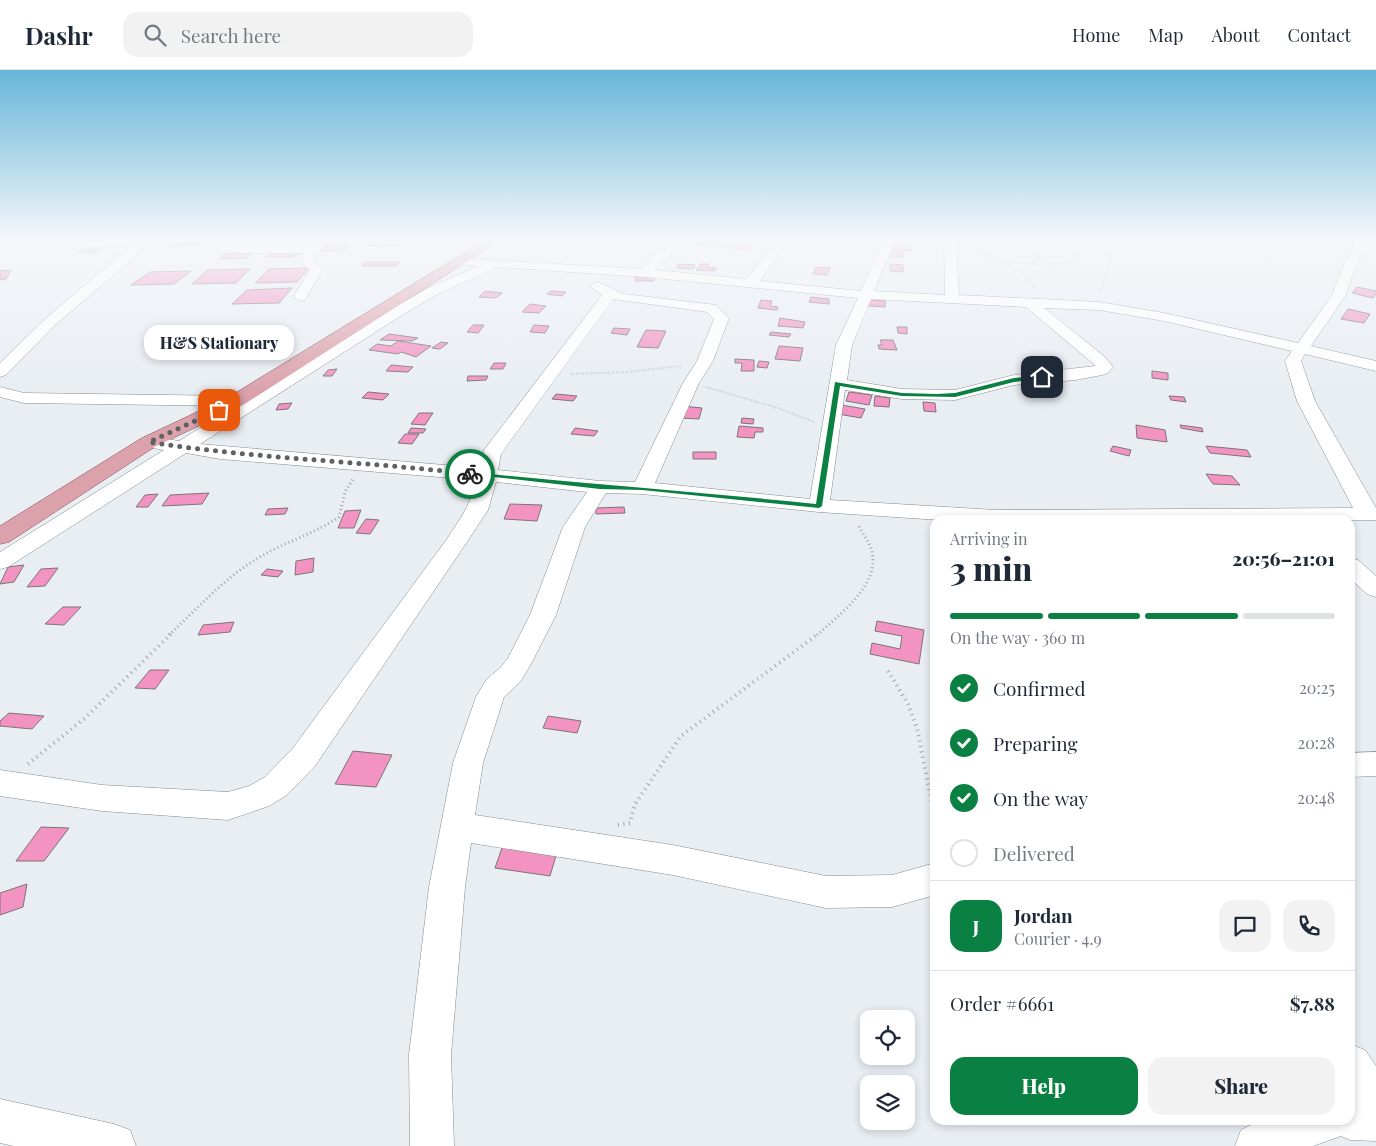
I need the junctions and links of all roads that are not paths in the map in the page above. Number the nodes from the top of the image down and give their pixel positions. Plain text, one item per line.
1 (89, 289) edge
2 (305, 289) edge
3 (416, 289) edge
4 (438, 289) edge
5 (603, 289) edge
6 (800, 289) edge
7 (868, 289) edge
8 (952, 289) edge
9 (1341, 289) edge
10 (610, 294) junction
11 (865, 296) junction
12 (300, 297) dead end
13 (952, 300) junction
14 (1037, 303) junction
15 (1300, 349) junction
16 (1376, 366) edge
17 (0, 372) edge
18 (837, 384) junction
19 (0, 392) edge
20 (236, 401) junction
21 (149, 442) junction
22 (181, 447) junction
23 (487, 476) junction
24 (600, 487) junction
25 (642, 488) junction
26 (819, 506) junction
27 (1371, 513) edge
28 (943, 515) edge
29 (1343, 515) edge
30 (0, 537) edge
31 (0, 562) edge
32 (1355, 570) edge
33 (1376, 589) edge
34 (1376, 764) edge
35 (1355, 766) edge
36 (0, 783) edge
37 (456, 826) junction
38 (930, 880) edge
39 (1355, 1072) edge
40 (1376, 1102) edge
41 (1355, 1118) edge
42 (1376, 1119) edge
43 (0, 1121) edge
44 (1309, 1125) edge
45 (114, 1146) edge
46 (432, 1146) edge
47 (1257, 1146) edge

1 - 17 street
2 - 12 street
3 - 20 main road
4 - 22 street
5 - 10 street
6 - 11 street
7 - 11 street
8 - 13 street
9 - 15 street
10 - 23 street
10 - 25 street
11 - 13 street
11 - 18 street
13 - 14 street
14 - 15 street
14 - 18 street
15 - 16 street
15 - 27 street
18 - 26 street
19 - 20 street
20 - 21 main road
21 - 22 street
21 - 30 main road
22 - 23 street
22 - 31 street
23 - 24 street
23 - 36 street
24 - 25 street
24 - 37 street
25 - 26 street
26 - 28 street
27 - 29 street
32 - 33 street
34 - 35 street
37 - 38 street
37 - 46 street
39 - 40 street
41 - 42 street
43 - 45 street
44 - 47 street

